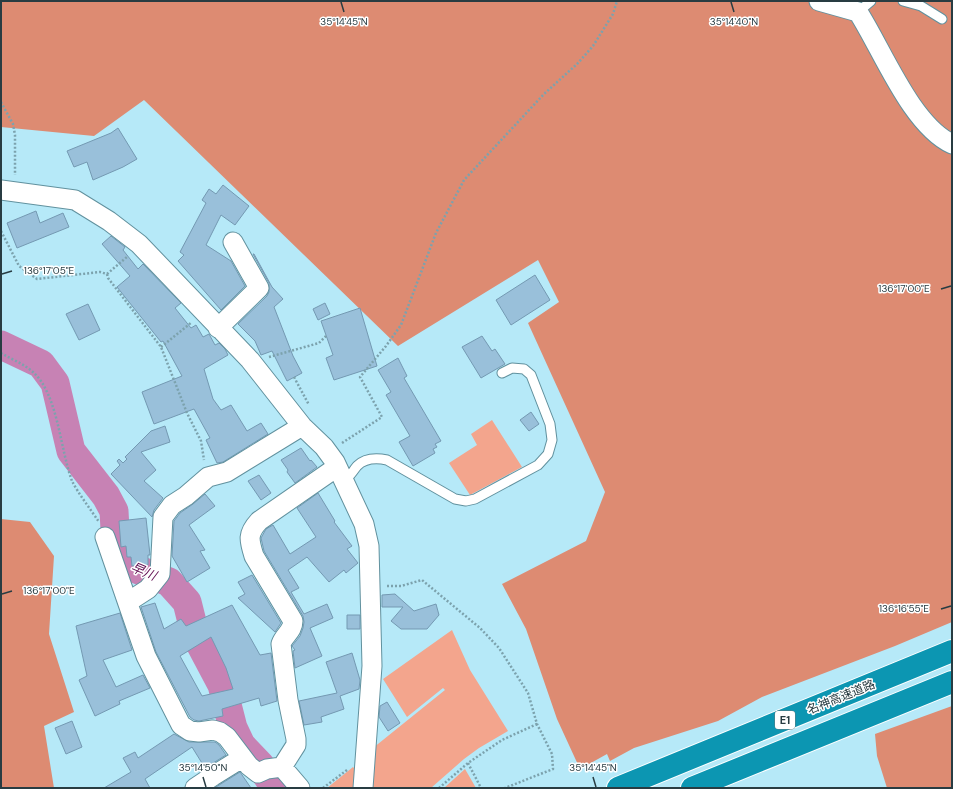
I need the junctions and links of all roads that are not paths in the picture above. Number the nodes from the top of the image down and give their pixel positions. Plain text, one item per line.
1 (819, 1) edge
2 (903, 1) edge
3 (864, 7) edge
4 (942, 19) dead end
5 (952, 144) edge
6 (7, 190) edge
7 (233, 242) dead end
8 (218, 328) junction
9 (502, 374) dead end
10 (302, 426) junction
11 (340, 474) junction
12 (105, 537) road end
13 (128, 602) junction
14 (952, 651) edge
15 (952, 682) edge
16 (242, 758) junction
17 (265, 774) edge
18 (195, 788) edge
19 (300, 788) edge
20 (363, 788) edge
21 (618, 788) edge
22 (692, 788) edge

1 - 3 street
2 - 4 lane
3 - 5 street
6 - 8 street
7 - 8 street
8 - 10 street
9 - 11 lane
10 - 11 street
10 - 13 street
11 - 17 street
11 - 20 street
12 - 13 street
13 - 16 street
14 - 21 highway, 名神高速道路 / E1
15 - 22 highway, E1
16 - 17 street
16 - 18 street
17 - 19 street

